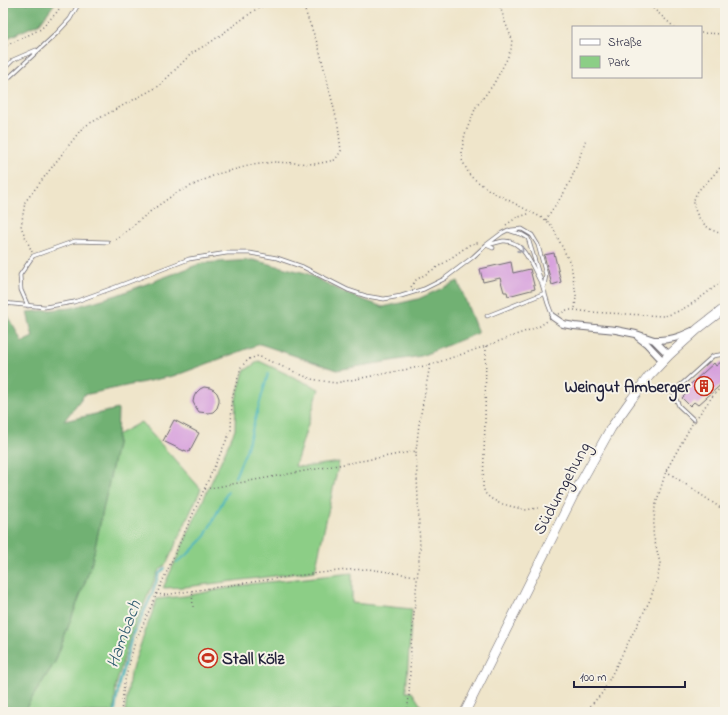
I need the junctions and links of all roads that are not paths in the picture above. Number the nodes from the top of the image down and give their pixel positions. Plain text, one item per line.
1 (79, 3) edge
2 (40, 49) junction
3 (3, 70) edge
4 (3, 83) edge
5 (508, 230) junction
6 (108, 242) road end
7 (486, 246) junction
8 (493, 248) dead end
9 (544, 288) junction
10 (545, 293) junction
11 (3, 303) edge
12 (28, 306) junction
13 (725, 308) edge
14 (487, 316) dead end
15 (553, 317) joint
16 (699, 328) junction
17 (636, 334) junction
18 (654, 340) junction
19 (725, 354) edge
20 (666, 358) junction
21 (694, 420) road end
22 (465, 712) edge

1 - 2 lane
2 - 3 lane
2 - 4 lane
5 - 7 lane
5 - 9 lane
5 - 9 lane
6 - 12 lane
7 - 8 lane
7 -> 9 lane
7 - 12 lane
9 - 10 lane
10 - 14 lane
10 - 15 lane
11 - 12 lane
13 - 16 main road, Südumgehung
15 - 17 street
16 - 18 street
16 - 20 main road, Südumgehung
17 - 18 street
17 - 20 street
18 - 20 street
19 - 21 lane
20 - 22 main road, Südumgehung

